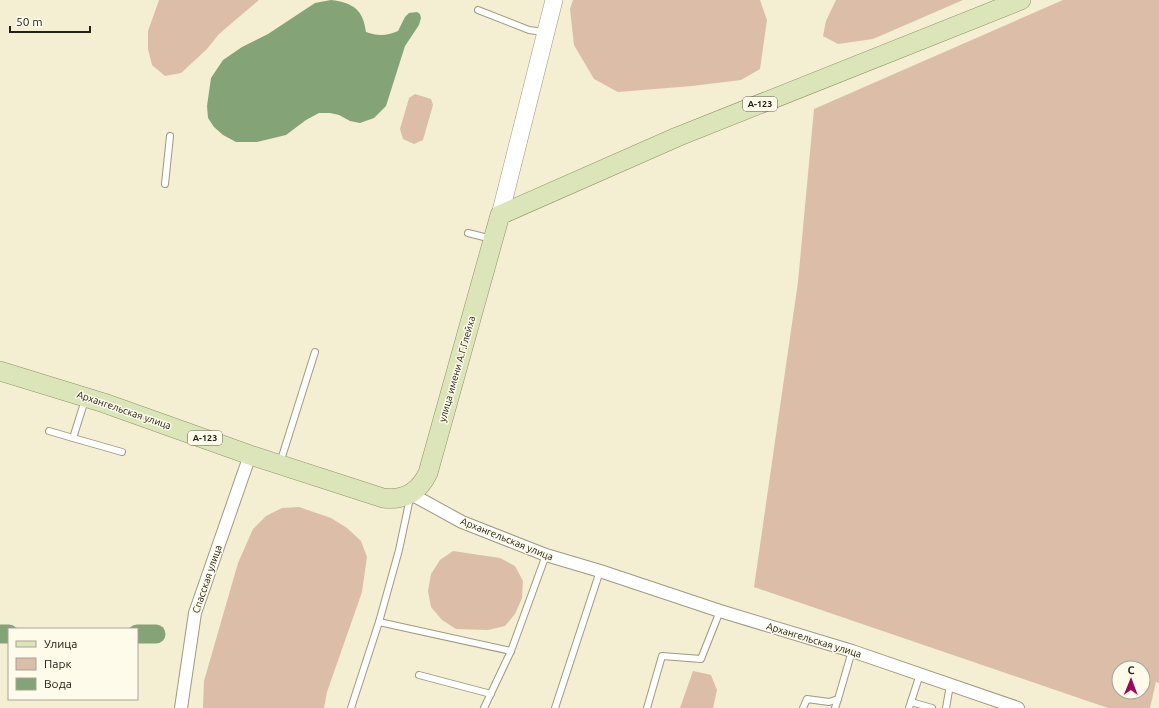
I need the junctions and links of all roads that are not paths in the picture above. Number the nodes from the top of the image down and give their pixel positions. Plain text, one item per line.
1 (554, 0) edge
2 (1021, 0) edge
3 (478, 10) dead end
4 (546, 32) junction
5 (170, 136) dead end
6 (165, 184) dead end
7 (500, 215) junction
8 (468, 233) dead end
9 (494, 240) junction
10 (315, 352) dead end
11 (0, 371) edge
12 (86, 397) junction
13 (49, 431) dead end
14 (73, 438) junction
15 (122, 452) dead end
16 (250, 455) junction
17 (279, 464) junction
18 (411, 494) junction
19 (546, 555) junction
20 (600, 571) junction
21 (720, 610) junction
22 (379, 622) junction
23 (511, 650) junction
24 (852, 651) junction
25 (920, 674) junction
26 (419, 675) dead end
27 (950, 685) junction
28 (491, 694) junction
29 (838, 699) junction
30 (910, 705) edge
31 (180, 708) edge
32 (351, 708) edge
33 (484, 708) edge
34 (555, 708) edge
35 (647, 708) edge
36 (803, 708) edge
37 (835, 708) edge
38 (932, 708) edge
39 (946, 708) edge
40 (1018, 708) edge

1 - 4 street
2 - 7 main road, А-123
3 - 4 lane
4 - 7 street
5 - 6 lane
7 - 9 main road, улица имени А.Г.Глейха
8 - 9 lane
9 - 18 main road, улица имени А.Г.Глейха
10 - 17 lane
11 - 12 main road, Архангельская улица / А-123
12 - 14 lane
12 - 16 main road, Архангельская улица / А-123
13 - 14 lane
14 - 15 lane
16 - 17 main road, Архангельская улица / А-123
16 - 31 street, Спасская улица
17 - 18 main road, Архангельская улица / А-123
18 - 19 street, Архангельская улица
18 - 22 lane
19 - 20 street, Архангельская улица
19 - 23 lane
20 - 21 street, Архангельская улица
20 - 34 lane
21 - 24 street, Архангельская улица
21 - 35 lane
22 - 23 lane
22 - 32 lane
23 - 28 lane
24 - 25 street, Архангельская улица
24 - 29 lane
25 - 27 street, Архангельская улица
25 - 30 lane
26 - 28 lane
27 - 39 lane
27 - 40 street, Архангельская улица
28 - 33 lane
29 - 36 lane
29 - 37 lane
30 - 38 lane

